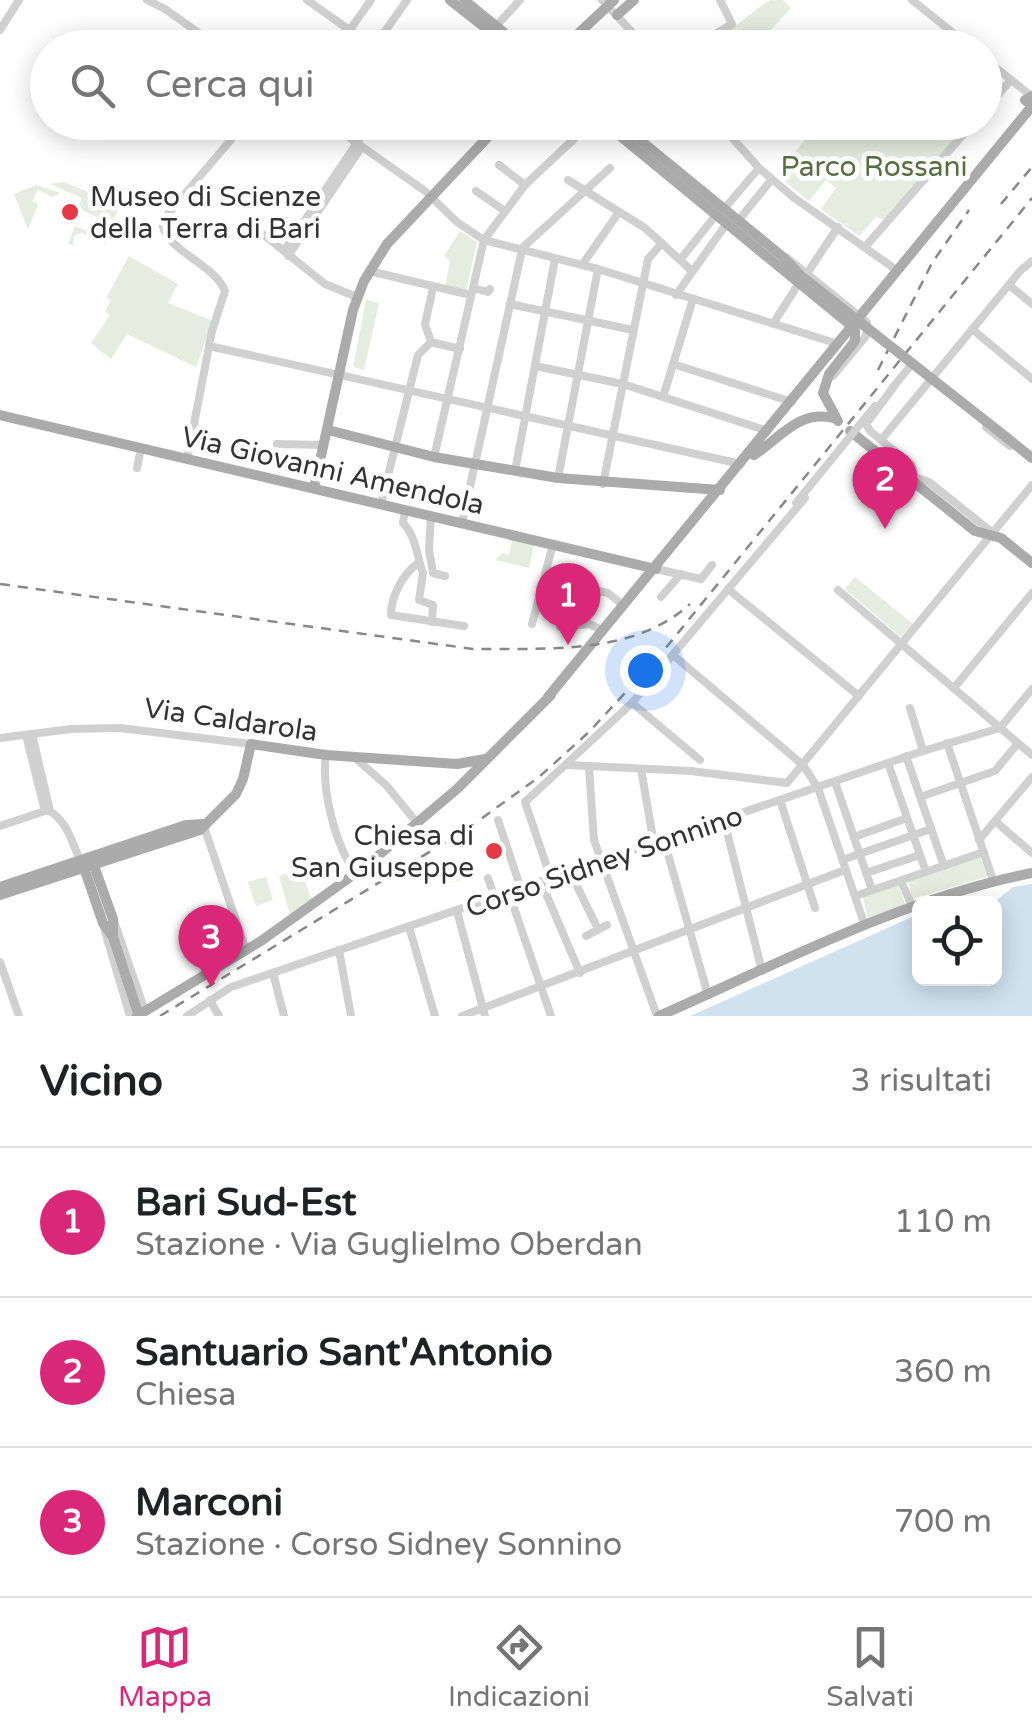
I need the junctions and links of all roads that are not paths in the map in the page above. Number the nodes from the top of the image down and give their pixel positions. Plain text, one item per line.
1 (20, 0) edge
2 (146, 0) edge
3 (307, 0) edge
4 (370, 0) edge
5 (408, 0) edge
6 (450, 0) edge
7 (464, 0) edge
8 (634, 0) edge
9 (720, 0) edge
10 (158, 2) edge
11 (515, 2) edge
12 (608, 2) edge
13 (917, 2) edge
14 (617, 15) junction
15 (3, 19) edge
16 (350, 29) joint
17 (494, 29) junction
18 (0, 30) edge
19 (196, 30) edge
20 (387, 30) edge
21 (581, 30) edge
22 (631, 30) edge
23 (722, 30) edge
24 (950, 30) edge
25 (1002, 73) edge
26 (1011, 80) junction
27 (1002, 90) edge
28 (1029, 103) edge
29 (1002, 138) edge
30 (231, 140) edge
31 (353, 140) edge
32 (359, 140) edge
33 (484, 140) edge
34 (631, 140) edge
35 (734, 140) edge
36 (958, 140) edge
37 (1000, 140) edge
38 (572, 141) edge
39 (634, 142) joint
40 (357, 143) junction
41 (499, 165) dead end
42 (610, 168) dead end
43 (759, 168) junction
44 (771, 178) junction
45 (568, 180) dead end
46 (525, 186) junction
47 (583, 190) junction
48 (476, 191) dead end
49 (430, 196) junction
50 (505, 211) junction
51 (619, 212) junction
52 (720, 212) junction
53 (733, 222) junction
54 (838, 226) junction
55 (259, 231) dead end
56 (484, 240) junction
57 (662, 243) junction
58 (866, 246) junction
59 (521, 250) junction
60 (286, 254) junction
61 (556, 259) junction
62 (680, 260) junction
63 (1032, 261) edge
64 (582, 265) junction
65 (598, 270) junction
66 (369, 271) junction
67 (692, 271) junction
68 (898, 271) junction
69 (804, 278) junction
70 (643, 284) junction
71 (1008, 285) junction
72 (433, 288) junction
73 (490, 289) dead end
74 (472, 292) junction
75 (676, 294) junction
76 (357, 296) junction
77 (693, 299) junction
78 (510, 304) junction
79 (1032, 304) edge
80 (545, 312) junction
81 (864, 319) junction
82 (589, 321) junction
83 (773, 324) junction
84 (852, 326) junction
85 (633, 330) junction
86 (972, 330) junction
87 (431, 342) junction
88 (209, 346) junction
89 (836, 348) junction
90 (460, 349) junction
91 (673, 364) junction
92 (535, 366) junction
93 (340, 375) junction
94 (578, 375) junction
95 (1032, 379) edge
96 (931, 380) junction
97 (826, 382) junction
98 (623, 384) junction
99 (895, 385) junction
100 (409, 391) junction
101 (663, 396) junction
102 (448, 400) junction
103 (792, 402) junction
104 (486, 408) junction
105 (0, 415) edge
106 (525, 418) junction
107 (568, 428) junction
108 (328, 430) junction
109 (768, 431) junction
110 (853, 433) joint
111 (612, 438) junction
112 (882, 440) junction
113 (277, 444) dead end
114 (324, 445) junction
115 (394, 446) junction
116 (142, 448) junction
117 (434, 457) junction
118 (1032, 458) edge
119 (188, 460) junction
120 (474, 464) junction
121 (741, 464) junction
122 (137, 467) dead end
123 (514, 471) junction
124 (558, 478) junction
125 (910, 478) junction
126 (604, 484) junction
127 (1032, 485) edge
128 (926, 486) junction
129 (314, 488) junction
130 (720, 490) junction
131 (381, 504) junction
132 (405, 510) junction
133 (431, 516) junction
134 (789, 516) junction
135 (462, 523) junction
136 (975, 531) junction
137 (993, 533) junction
138 (553, 544) junction
139 (976, 553) junction
140 (417, 564) junction
141 (1032, 564) edge
142 (712, 565) dead end
143 (656, 569) junction
144 (681, 574) junction
145 (445, 576) dead end
146 (545, 579) junction
147 (728, 589) junction
148 (838, 590) dead end
149 (1032, 592) edge
150 (661, 597) dead end
151 (624, 606) junction
152 (586, 607) dead end
153 (432, 622) junction
154 (532, 624) dead end
155 (464, 626) dead end
156 (602, 630) junction
157 (902, 644) junction
158 (672, 655) junction
159 (954, 688) junction
160 (1032, 689) edge
161 (859, 696) junction
162 (548, 697) junction
163 (632, 704) junction
164 (910, 708) dead end
165 (1000, 728) junction
166 (29, 735) junction
167 (0, 738) edge
168 (947, 743) junction
169 (251, 744) junction
170 (1018, 744) junction
171 (924, 750) junction
172 (326, 755) junction
173 (1032, 755) edge
174 (906, 756) junction
175 (491, 757) junction
176 (354, 758) junction
177 (700, 760) dead end
178 (888, 763) junction
179 (461, 765) junction
180 (568, 765) junction
181 (803, 765) junction
182 (590, 768) junction
183 (641, 770) junction
184 (473, 774) junction
185 (1032, 777) edge
186 (836, 782) junction
187 (960, 783) junction
188 (818, 788) junction
189 (457, 789) junction
190 (920, 797) junction
191 (780, 800) junction
192 (47, 811) junction
193 (907, 818) junction
194 (498, 820) dead end
195 (724, 820) junction
196 (995, 821) junction
197 (203, 824) junction
198 (418, 824) junction
199 (0, 826) edge
200 (932, 829) junction
201 (913, 836) junction
202 (854, 837) junction
203 (664, 840) junction
204 (979, 840) junction
205 (654, 844) junction
206 (984, 852) junction
207 (1032, 852) edge
208 (860, 854) junction
209 (920, 855) junction
210 (842, 860) junction
211 (601, 863) junction
212 (86, 864) junction
213 (944, 866) junction
214 (846, 870) junction
215 (570, 872) junction
216 (926, 872) junction
217 (356, 873) junction
218 (866, 873) junction
219 (1032, 873) edge
220 (488, 878) dead end
221 (901, 880) junction
222 (993, 880) junction
223 (546, 881) junction
224 (808, 884) junction
225 (0, 887) edge
226 (522, 889) junction
227 (872, 890) junction
228 (508, 893) junction
229 (0, 895) edge
230 (855, 896) junction
231 (912, 896) edge
232 (942, 896) edge
233 (495, 898) junction
234 (912, 906) edge
235 (745, 908) junction
236 (815, 908) dead end
237 (456, 911) junction
238 (108, 921) junction
239 (410, 926) junction
240 (865, 926) junction
241 (689, 929) junction
242 (586, 936) dead end
243 (246, 950) junction
244 (339, 950) junction
245 (634, 952) junction
246 (0, 962) edge
247 (762, 971) junction
248 (273, 973) junction
249 (580, 973) junction
250 (540, 988) junction
251 (708, 994) junction
252 (210, 1000) junction
253 (484, 1012) edge
254 (18, 1014) edge
255 (138, 1015) edge
256 (5, 1016) edge
257 (187, 1016) edge
258 (219, 1016) edge
259 (284, 1016) edge
260 (352, 1016) edge
261 (435, 1016) edge
262 (462, 1016) edge
263 (550, 1016) edge
264 (658, 1016) edge

1 - 15 street
2 - 10 street
3 - 16 street
4 - 16 street
5 - 20 street
6 - 17 main road
7 - 17 main road
8 - 14 main road
9 - 23 street
10 - 19 street
11 - 17 street
12 - 14 street
12 - 21 main road
13 - 24 street
14 - 22 street
15 - 18 street
25 - 26 street
26 - 27 street
26 - 28 street
28 - 29 main road
30 - 88 street
31 - 40 street
32 - 40 street
33 - 49 main road
34 - 39 main road
35 - 43 street
36 - 58 street
37 - 68 main road
38 - 46 street
39 - 52 main road
40 - 49 street
40 - 60 street
41 - 46 street
42 - 47 street
43 - 44 street
43 - 52 street
44 - 53 street
44 - 54 street
45 - 47 street
46 - 50 street
47 - 51 street
47 - 59 street
48 - 50 street
49 - 56 street
49 - 66 main road
50 - 56 street
51 - 57 street
51 - 64 street
52 - 53 main road
52 - 62 street
53 - 67 street
53 - 69 main road
53 - 69 main road
54 - 58 street
54 - 69 street
55 - 60 street
56 - 59 street
56 - 74 street
57 - 62 street
57 - 70 street
58 - 68 street
59 - 61 street
59 - 78 street
60 - 76 street
61 - 64 street
61 - 80 street
62 - 67 street
63 - 71 street
64 - 65 street
65 - 70 street
65 - 82 street
66 - 72 street
66 - 76 main road
67 - 75 street
68 - 81 main road
69 - 81 street
69 - 83 street
69 - 84 main road
69 - 118 main road, bridge
70 - 75 street
70 - 85 street
71 - 79 street
71 - 86 street
72 - 74 street
72 - 87 street
73 - 74 street
74 - 90 street
75 - 77 street
76 - 93 main road
77 - 83 street
77 - 91 street
78 - 80 street
78 - 104 street
80 - 82 street
80 - 92 street
81 - 84 main road
81 - 97 street
82 - 85 street
82 - 94 street
83 - 89 street
84 - 89 main road
84 - 97 main road
85 - 98 street
86 - 95 street
86 - 96 street
87 - 90 street
87 - 100 street
88 - 93 street
88 - 119 street
89 - 103 main road
90 - 102 street
91 - 101 street
91 - 103 street
92 - 94 street
92 - 106 street
93 - 100 street
93 - 108 main road
94 - 98 street
94 - 107 street
96 - 99 street
96 - 112 street
96 - 118 street
97 - 121 main road
98 - 101 street
98 - 111 street
99 - 112 street
99 - 134 street, bridge
100 - 102 street
100 - 115 street
101 - 109 street
102 - 104 street
102 - 117 street
103 - 109 main road
104 - 106 street
104 - 120 street
105 - 116 main road, Via Giovanni Amendola
106 - 107 street
106 - 123 street
107 - 111 street
107 - 124 street
108 - 114 main road
108 - 115 main road
109 - 121 main road
110 - 125 main road
110 - 134 street
111 - 121 street
111 - 126 street
112 - 125 street
113 - 114 street
114 - 129 main road
115 - 117 main road
115 - 131 street
116 - 119 main road, Via Giovanni Amendola
116 - 122 street
117 - 120 main road
119 - 129 main road, Via Giovanni Amendola
120 - 123 main road
120 - 135 street
121 - 130 main road
123 - 124 main road
124 - 126 main road
125 - 128 main road
126 - 130 main road
127 - 137 street
128 - 136 main road
128 - 137 street
129 - 131 main road, Via Giovanni Amendola
130 - 143 main road
131 - 132 main road, Via Giovanni Amendola
132 - 133 main road, Via Giovanni Amendola
132 - 140 street
133 - 135 main road, Via Giovanni Amendola
133 - 145 street
134 - 147 street
135 - 138 main road, Via Giovanni Amendola
136 - 137 main road
136 - 139 street
137 - 139 street
137 - 141 main road
138 - 143 main road, Via Giovanni Amendola
138 - 146 street
139 - 157 street
140 - 153 street
140 - 153 street
142 - 144 street
143 - 144 street
143 - 151 main road
144 - 150 street
146 - 151 street
146 - 154 street
147 - 158 street
147 - 161 street
148 - 157 street
149 - 159 street
151 - 156 main road
151 - 162 main road
152 - 156 street
153 - 155 street
156 - 162 main road
157 - 159 street
157 - 161 street
158 - 163 street
158 - 181 street
159 - 165 street
160 - 165 street
161 - 181 street
162 - 175 main road
163 - 177 street
163 - 180 street
164 - 171 street
165 - 168 street, Corso Sidney Sonnino
165 - 170 street
166 - 167 street, Via Caldarola
166 - 169 street, Via Caldarola
166 - 192 street
168 - 171 street, Corso Sidney Sonnino
168 - 187 street
169 - 172 main road, Via Caldarola
169 - 197 main road
170 - 173 street
170 - 187 street
171 - 174 street, Corso Sidney Sonnino
172 - 176 main road, Via Caldarola
172 - 217 street
174 - 178 street, Corso Sidney Sonnino
174 - 190 street
175 - 179 main road
175 - 184 main road
176 - 179 main road, Via Caldarola
176 - 198 street
178 - 186 street, Corso Sidney Sonnino
178 - 193 street
179 - 184 main road
179 - 189 main road
180 - 182 street
180 - 223 street
181 - 183 street
181 - 188 street
182 - 183 street
182 - 211 street
183 - 205 street
184 - 189 main road
185 - 196 street
186 - 188 street, Corso Sidney Sonnino
186 - 202 street
187 - 190 street
187 - 204 street
188 - 191 street, Corso Sidney Sonnino
188 - 210 street
189 - 198 main road
190 - 200 street
191 - 195 street, Corso Sidney Sonnino
191 - 224 street
192 - 199 street
192 - 212 street
193 - 201 street
193 - 202 street
194 - 226 street
195 - 203 street, Corso Sidney Sonnino
195 - 235 street
196 - 204 street
196 - 207 street
197 - 212 main road
197 - 243 street
198 - 217 main road
200 - 201 street
200 - 213 street
201 - 208 street
201 - 209 street
202 - 208 street
203 - 205 street, Corso Sidney Sonnino
203 - 241 street
204 - 206 street
205 - 211 street, Corso Sidney Sonnino
206 - 213 street
206 - 222 street
208 - 210 street
208 - 218 street
209 - 216 street
209 - 218 street
210 - 214 street
211 - 215 street, Corso Sidney Sonnino
211 - 245 street
212 - 225 main road
212 - 229 main road
212 - 238 main road
213 - 216 street
214 - 224 street
214 - 230 street
215 - 223 street, Corso Sidney Sonnino
215 - 242 street
216 - 221 street
217 - 243 main road
218 - 227 street
219 - 222 main road
220 - 233 street
221 - 227 street
221 - 231 street
222 - 232 main road
223 - 226 street, Corso Sidney Sonnino
223 - 249 street
224 - 235 street
224 - 236 street
226 - 228 street, Corso Sidney Sonnino
227 - 230 street
228 - 233 street, Corso Sidney Sonnino
228 - 250 street
230 - 240 street
233 - 237 street, Corso Sidney Sonnino
234 - 240 main road
235 - 241 street
235 - 247 street
237 - 239 street, Corso Sidney Sonnino
237 - 253 street
238 - 255 street
238 - 255 street
238 - 255 main road, bridge
239 - 244 street, Corso Sidney Sonnino
239 - 261 street
240 - 247 main road
241 - 245 street
241 - 251 street
243 - 255 main road
244 - 248 street, Corso Sidney Sonnino
244 - 260 street
245 - 249 street
245 - 264 street
246 - 254 street
247 - 251 main road
248 - 252 street, Corso Sidney Sonnino
248 - 259 street
249 - 250 street
250 - 253 street
250 - 263 street
251 - 264 main road
252 - 257 street, Corso Sidney Sonnino
252 - 258 street
253 - 262 street
254 - 256 street

